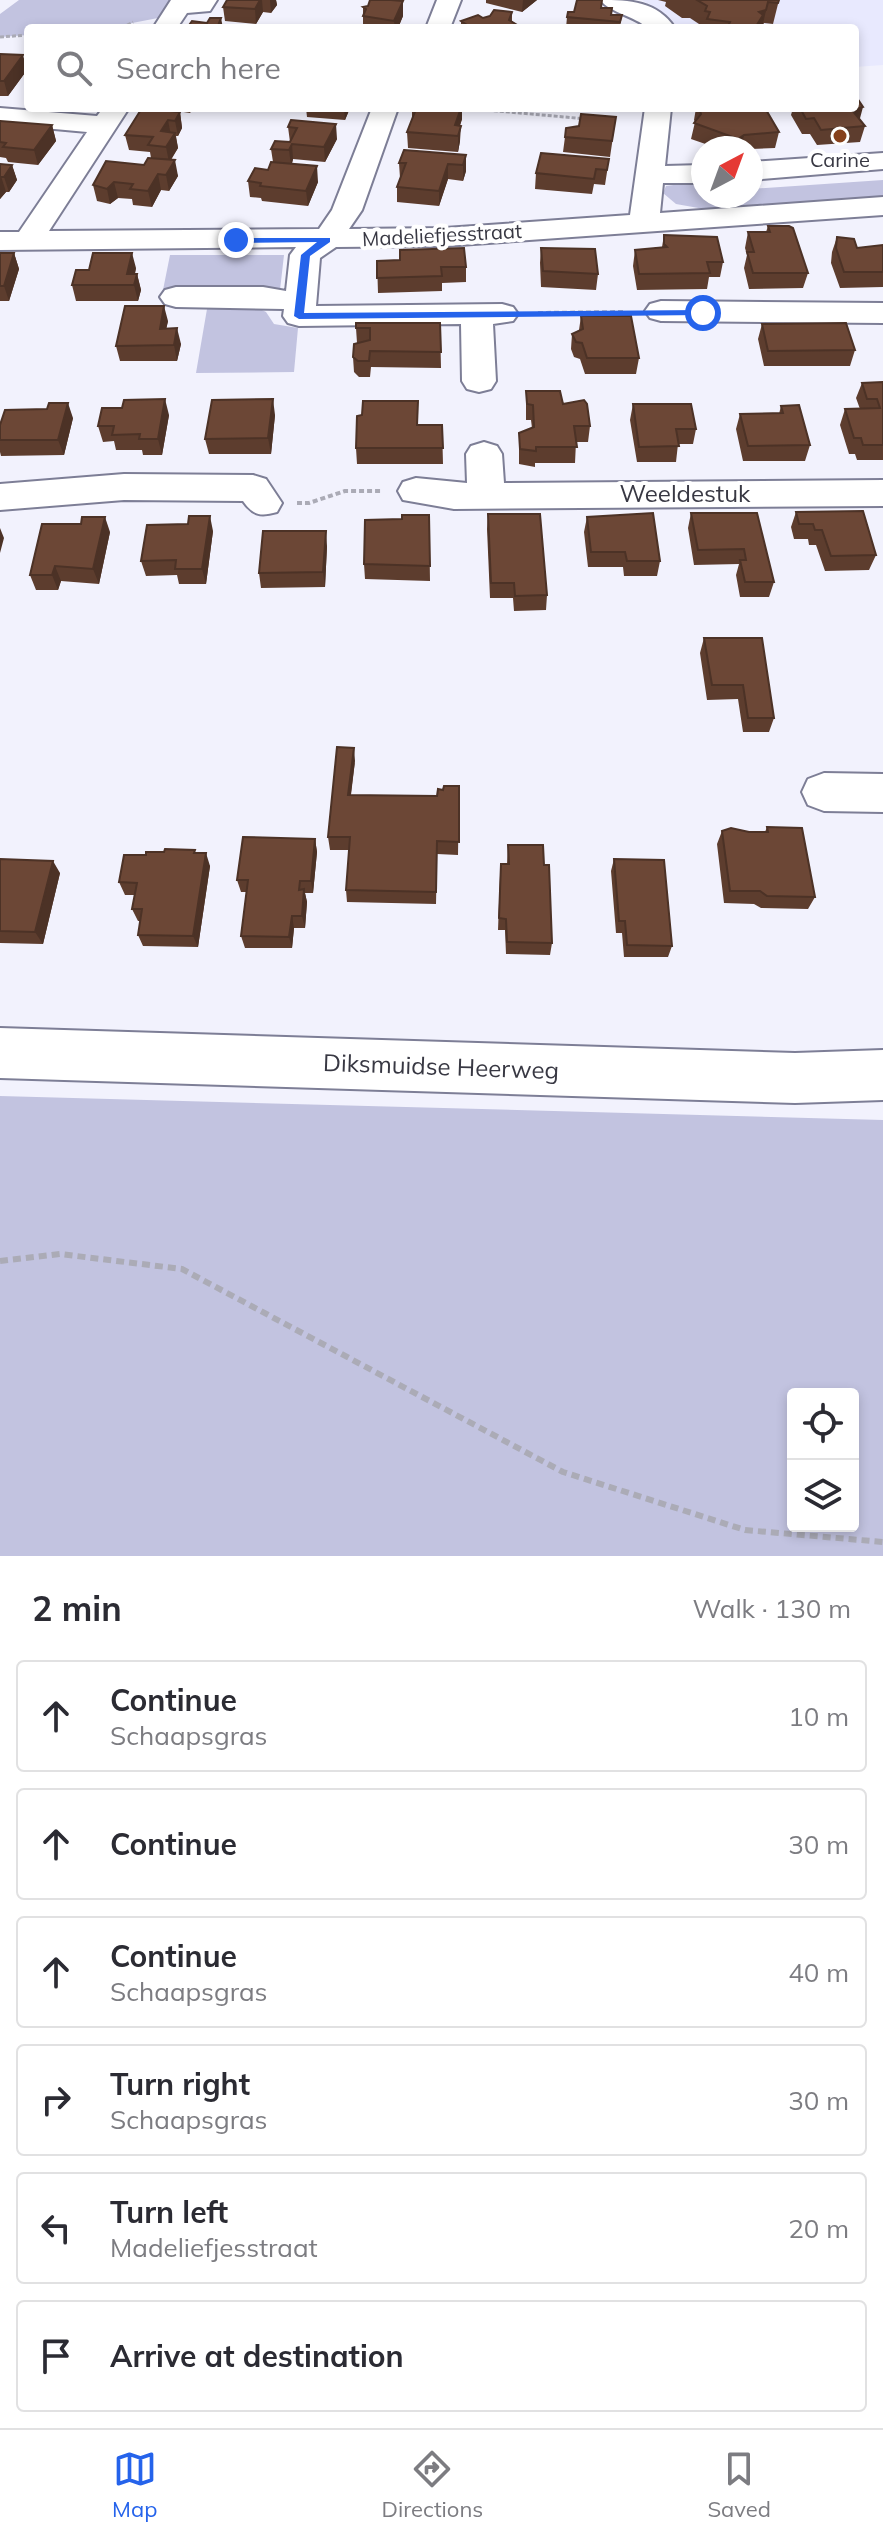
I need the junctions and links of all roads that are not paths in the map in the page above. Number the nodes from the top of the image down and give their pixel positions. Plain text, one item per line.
1 (205, 0) edge
2 (449, 0) edge
3 (612, 0) edge
4 (168, 24) edge
5 (440, 24) edge
6 (658, 24) edge
7 (384, 112) edge
8 (0, 116) edge
9 (110, 116) edge
10 (657, 116) edge
11 (883, 161) edge
12 (763, 170) edge
13 (691, 174) edge
14 (648, 175) junction
15 (883, 206) edge
16 (644, 223) junction
17 (326, 240) junction
18 (14, 241) edge
19 (176, 297) dead end
20 (300, 302) junction
21 (661, 311) road end
22 (883, 313) edge
23 (479, 381) dead end
24 (484, 454) dead end
25 (416, 491) road end
26 (883, 493) edge
27 (486, 496) junction
28 (0, 497) edge
29 (264, 503) road end
30 (824, 792) dead end
31 (883, 793) edge
32 (0, 1053) edge
33 (883, 1075) edge

1 - 4 street
2 - 5 street
3 - 6 street
7 - 17 street
8 - 9 street
9 - 18 street
10 - 14 street
11 - 12 street
13 - 14 street
14 - 16 street
15 - 16 street, Madeliefjesstraat
16 - 17 street, Madeliefjesstraat
17 - 18 street, Madeliefjesstraat
17 - 20 street
19 - 20 street
20 - 23 street
21 - 22 street
24 - 27 street
25 - 27 street, Weeldestuk
26 - 27 street, Weeldestuk
28 - 29 street
30 - 31 street
32 - 33 street, Diksmuidse Heerweg

